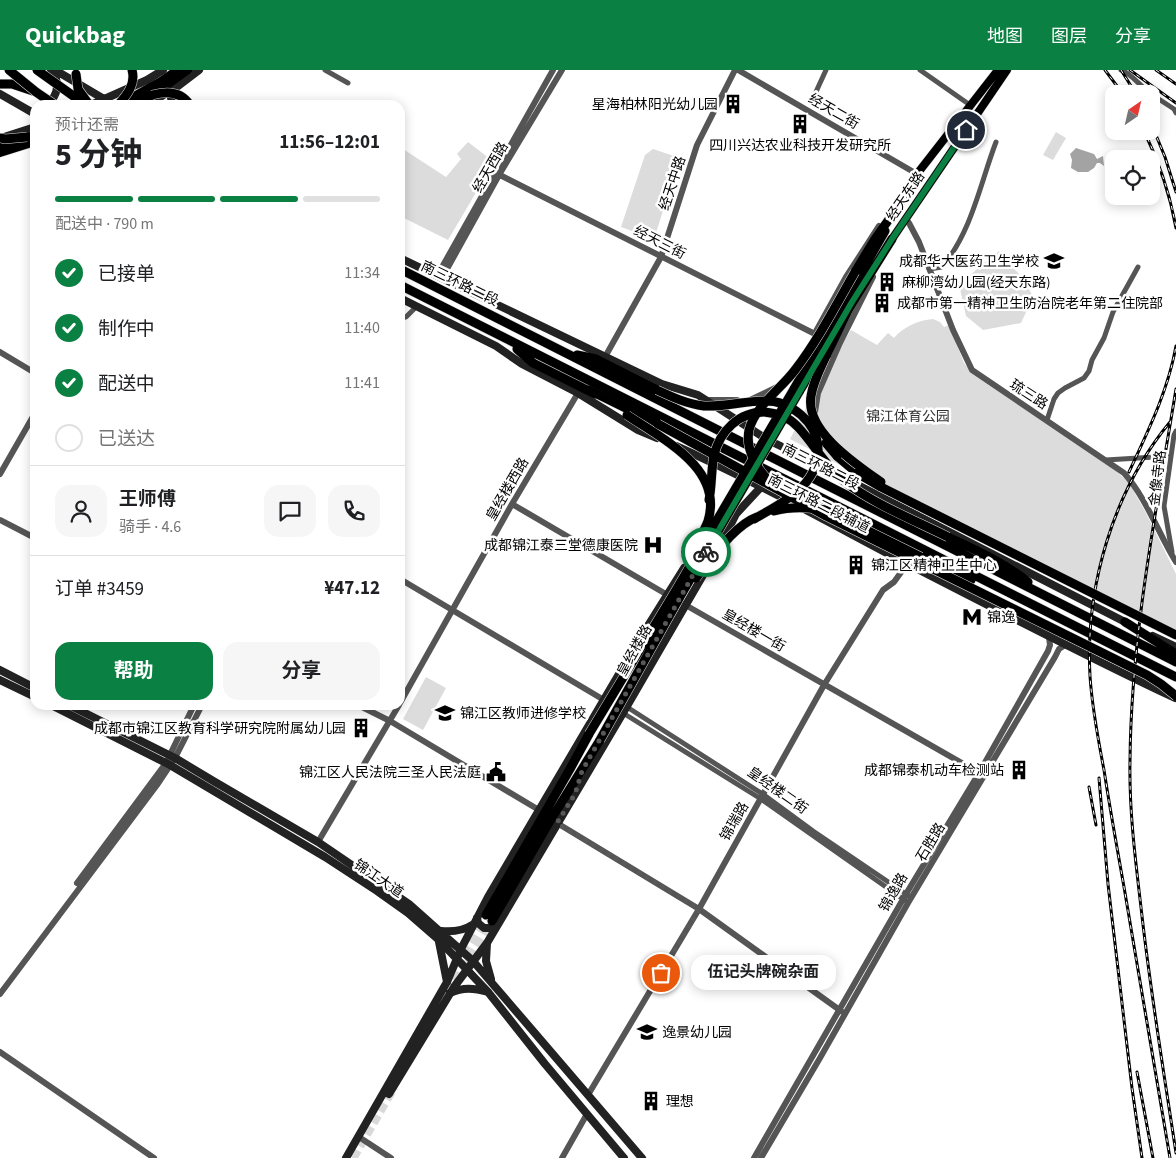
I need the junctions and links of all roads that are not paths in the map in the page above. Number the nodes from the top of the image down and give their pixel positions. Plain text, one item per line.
1 (9, 70) edge
2 (37, 70) edge
3 (51, 70) edge
4 (55, 70) edge
5 (77, 70) edge
6 (132, 70) edge
7 (163, 70) edge
8 (177, 70) edge
9 (188, 70) edge
10 (199, 70) edge
11 (325, 70) edge
12 (553, 70) edge
13 (562, 70) edge
14 (737, 70) edge
15 (826, 70) edge
16 (998, 70) edge
17 (1006, 70) edge
18 (1121, 70) edge
19 (923, 71) edge
20 (348, 83) dead end
21 (0, 84) edge
22 (1138, 85) edge
23 (173, 90) junction
24 (36, 92) junction
25 (0, 94) edge
26 (815, 94) dead end
27 (152, 95) junction
28 (8, 99) junction
29 (48, 100) edge
30 (52, 100) edge
31 (79, 100) edge
32 (87, 100) edge
33 (105, 100) joint
34 (121, 100) edge
35 (125, 100) edge
36 (143, 100) edge
37 (156, 100) edge
38 (172, 100) edge
39 (186, 100) edge
40 (1160, 100) edge
41 (970, 105) junction
42 (30, 106) edge
43 (30, 111) edge
44 (1176, 113) edge
45 (30, 128) edge
46 (0, 138) edge
47 (30, 138) edge
48 (30, 138) edge
49 (30, 139) edge
50 (996, 142) dead end
51 (0, 146) edge
52 (30, 148) edge
53 (0, 154) edge
54 (497, 174) junction
55 (917, 174) junction
56 (897, 208) junction
57 (906, 219) junction
58 (892, 239) junction
59 (661, 257) junction
60 (405, 260) edge
61 (1138, 266) dead end
62 (929, 270) junction
63 (405, 272) edge
64 (439, 277) junction
65 (405, 288) edge
66 (405, 300) edge
67 (852, 302) junction
68 (417, 306) junction
69 (405, 318) edge
70 (467, 318) junction
71 (815, 334) junction
72 (517, 349) junction
73 (562, 351) junction
74 (0, 352) edge
75 (605, 357) junction
76 (30, 370) edge
77 (569, 370) junction
78 (778, 387) junction
79 (796, 391) junction
80 (578, 393) junction
81 (709, 400) junction
82 (815, 407) junction
83 (630, 413) junction
84 (1047, 420) junction
85 (30, 422) edge
86 (812, 427) junction
87 (1176, 431) edge
88 (1172, 456) junction
89 (1106, 460) junction
90 (812, 461) junction
91 (0, 474) edge
92 (737, 475) junction
93 (761, 487) junction
94 (784, 493) junction
95 (710, 500) junction
96 (512, 504) junction
97 (921, 508) junction
98 (754, 519) junction
99 (0, 520) edge
100 (30, 535) edge
101 (1174, 560) edge
102 (908, 564) junction
103 (405, 582) edge
104 (1039, 592) junction
105 (675, 594) junction
106 (1033, 605) junction
107 (686, 606) junction
108 (452, 610) junction
109 (1125, 622) junction
110 (1176, 635) edge
111 (1049, 637) junction
112 (639, 640) junction
113 (1065, 645) junction
114 (1176, 647) edge
115 (658, 651) junction
116 (1176, 654) edge
117 (1176, 662) edge
118 (0, 670) edge
119 (1176, 677) edge
120 (0, 680) edge
121 (30, 685) edge
122 (824, 685) junction
123 (30, 695) edge
124 (405, 695) edge
125 (1176, 697) edge
126 (604, 700) junction
127 (62, 710) edge
128 (78, 710) edge
129 (192, 710) edge
130 (199, 710) edge
131 (368, 710) edge
132 (396, 710) edge
133 (625, 710) junction
134 (390, 721) junction
135 (589, 734) junction
136 (170, 760) junction
137 (566, 764) junction
138 (582, 771) junction
139 (982, 774) junction
140 (575, 794) junction
141 (763, 797) junction
142 (538, 810) junction
143 (557, 823) junction
144 (318, 842) junction
145 (907, 898) junction
146 (699, 909) junction
147 (485, 921) junction
148 (440, 936) junction
149 (487, 943) junction
150 (461, 949) junction
151 (457, 958) junction
152 (472, 961) junction
153 (467, 968) junction
154 (447, 982) junction
155 (0, 987) edge
156 (496, 987) junction
157 (488, 992) junction
158 (450, 993) junction
159 (0, 994) edge
160 (842, 1012) junction
161 (0, 1052) edge
162 (588, 1095) junction
163 (587, 1114) junction
164 (362, 1139) junction
165 (154, 1158) edge
166 (346, 1158) edge
167 (351, 1158) edge
168 (390, 1158) edge
169 (562, 1158) edge
170 (624, 1158) edge
171 (642, 1158) edge
172 (754, 1158) edge
173 (761, 1158) edge

1 - 24 highway, bridge
2 - 31 highway, bridge
3 - 30 main road
4 - 33 main road
5 - 32 highway, bridge
6 - 34 highway, bridge
7 - 33 main road
8 - 35 main road
9 - 27 main road
10 - 23 main road
11 - 20 street
12 - 54 street, 经天西路
13 - 54 street, 经天西路
14 - 55 street, 经天二街
14 - 59 street, 经天中路
15 - 26 street
16 - 41 main road, 经天东路
17 - 57 main road, 经天东路
18 - 22 street
19 - 41 street
21 - 24 highway
23 - 37 main road
23 - 38 main road
24 - 29 highway, bridge
25 - 28 main road
27 - 36 main road
27 - 39 highway, bridge
28 - 42 main road
28 - 43 main road
40 - 44 street
41 - 55 main road, 经天东路
45 - 46 main road
46 - 47 highway, bridge
48 - 51 main road, bridge
49 - 53 main road
50 - 62 street
52 - 53 main road
54 - 59 street, 经天三街
54 - 64 street, 经天西路
55 - 56 highway, 经天东路
55 - 71 street
56 - 79 highway, 经天东路
56 - 94 highway, bridge
57 - 58 main road, 经天东路
57 - 62 street, 琉三路
58 - 67 highway, 经天东路
58 - 82 street
59 - 71 street, 经天三街
59 - 75 street, 经天中路
60 - 64 main road
61 - 84 street
62 - 84 street, 琉三路
63 - 73 highway, 南三环路二段
64 - 75 main road
65 - 70 highway, 南三环路二段
66 - 68 main road, 南三环路二段辅道
67 - 79 highway, 经天东路
67 - 97 highway, bridge
68 - 69 street
68 - 80 main road, 南三环路二段辅道
70 - 72 highway
70 - 77 highway, 南三环路二段
71 - 78 street
72 - 77 highway
72 - 83 highway
73 - 86 highway, bridge
73 - 104 highway, 南三环路二段
74 - 76 street
75 - 81 main road
77 - 106 highway, 南三环路二段
78 - 81 street
78 - 82 street
79 - 105 highway, 皇经楼路, bridge
80 - 92 main road, 南三环路二段辅道
80 - 96 street, 皇经楼西路
81 - 90 main road
82 - 90 street
83 - 94 highway, bridge
83 - 95 highway, bridge
84 - 89 street, 琉三路
85 - 91 street
86 - 97 highway, bridge
86 - 98 highway, bridge
87 - 88 street, 金像寺路
88 - 89 street
88 - 101 street, 金像寺路
89 - 101 street, 琉三路
90 - 109 main road
92 - 93 main road, 南三环路二段辅道
92 - 105 main road
93 - 102 main road, 南三环路二段辅道
93 - 107 main road
94 - 125 highway, bridge
95 - 104 highway, bridge
95 - 105 highway, bridge
96 - 105 street, 皇经楼一街
96 - 108 street, 皇经楼西路
97 - 110 highway, bridge
98 - 105 highway, bridge
98 - 106 highway, bridge
99 - 100 street
102 - 111 main road, 南三环路二段辅道
102 - 122 street, 锦瑞路
103 - 108 street
104 - 117 highway, 南三环路二段
105 - 107 street, 皇经楼一街
105 - 112 main road
105 - 135 highway, 皇经楼路, bridge
105 - 138 highway, 皇经楼路, bridge
106 - 119 highway, 南三环路二段
107 - 115 main road
107 - 122 street, 皇经楼一街
108 - 124 street, 皇经楼西路
108 - 126 street
109 - 114 main road
109 - 116 highway
111 - 113 main road, 南三环路二段辅道
111 - 139 street
112 - 115 main road
112 - 126 main road
113 - 125 main road, 南三环路二段辅道
113 - 139 street, 石胜路
115 - 133 main road
118 - 121 main road
120 - 123 main road
122 - 139 street, 皇经楼一街
122 - 141 street, 锦瑞路
126 - 137 main road
127 - 136 main road, 锦江大道
128 - 136 main road, 锦江大道
129 - 136 street
130 - 136 street
131 - 134 street
132 - 134 street, 皇经楼西路
133 - 140 main road
133 - 141 street, 皇经楼二街
134 - 142 street
134 - 144 street, 皇经楼西路
135 - 137 highway
135 - 147 highway, 皇经楼路
136 - 144 main road, 锦江大道
136 - 148 main road, 锦江大道
136 - 155 street
136 - 159 street
137 - 142 main road
138 - 140 highway
138 - 147 highway, 皇经楼路
139 - 145 street, 石胜路
140 - 143 main road
141 - 145 street, 皇经楼二街
141 - 146 street, 锦瑞路
142 - 147 main road
143 - 146 street
143 - 147 main road
144 - 148 main road, 锦江大道
145 - 160 street, 石胜路
146 - 160 street
146 - 162 street, 锦瑞路
147 - 148 main road
147 - 149 main road
147 - 150 main road
148 - 150 main road, 锦江大道
148 - 151 main road, 锦江大道
148 - 154 main road
149 - 152 main road
149 - 156 main road
150 - 151 main road
150 - 152 main road, 锦江大道
151 - 153 main road, 锦江大道
151 - 154 main road
152 - 153 main road
152 - 156 main road, 锦江大道
153 - 157 main road, 锦江大道
153 - 158 main road
154 - 166 main road
156 - 162 main road, 锦江大道
157 - 158 main road
157 - 163 main road, 锦江大道
158 - 164 main road
160 - 172 street
160 - 173 street, 石胜路
161 - 165 street
162 - 171 main road, 锦江大道
163 - 169 street
163 - 170 main road, 锦江大道
164 - 167 main road
164 - 168 street

